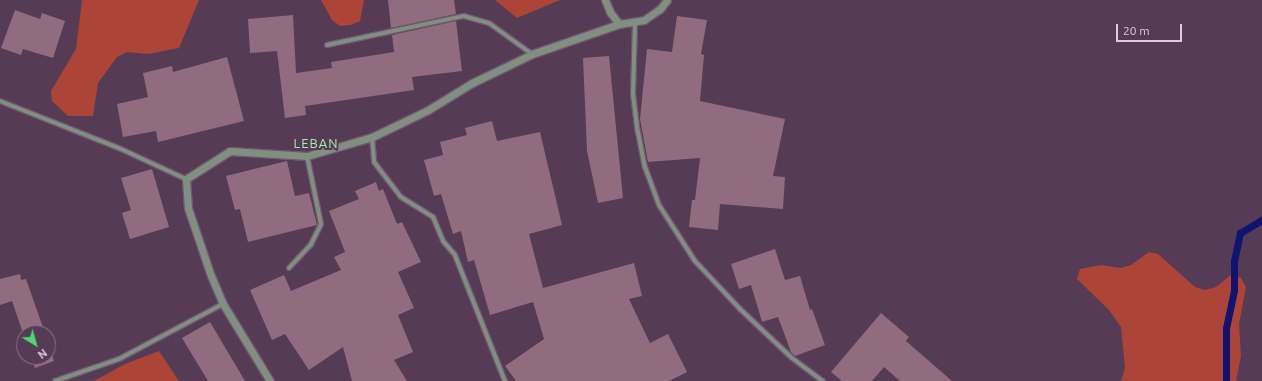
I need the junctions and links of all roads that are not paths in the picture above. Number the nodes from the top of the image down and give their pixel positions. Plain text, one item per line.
1 (606, 0) edge
2 (667, 0) edge
3 (635, 23) junction
4 (619, 24) junction
5 (327, 46) dead end
6 (532, 54) junction
7 (0, 102) edge
8 (372, 137) junction
9 (307, 156) junction
10 (186, 179) junction
11 (289, 268) dead end
12 (223, 304) junction
13 (55, 381) edge
14 (270, 381) edge
15 (505, 381) edge
16 (823, 381) edge

1 - 4 street
2 - 3 street
3 - 4 street
3 - 16 street
4 - 6 street
5 - 6 street
6 - 8 street
7 - 10 street
8 - 9 street
8 - 15 street
9 - 10 street
9 - 11 street
10 - 12 street
12 - 13 street
12 - 14 street

